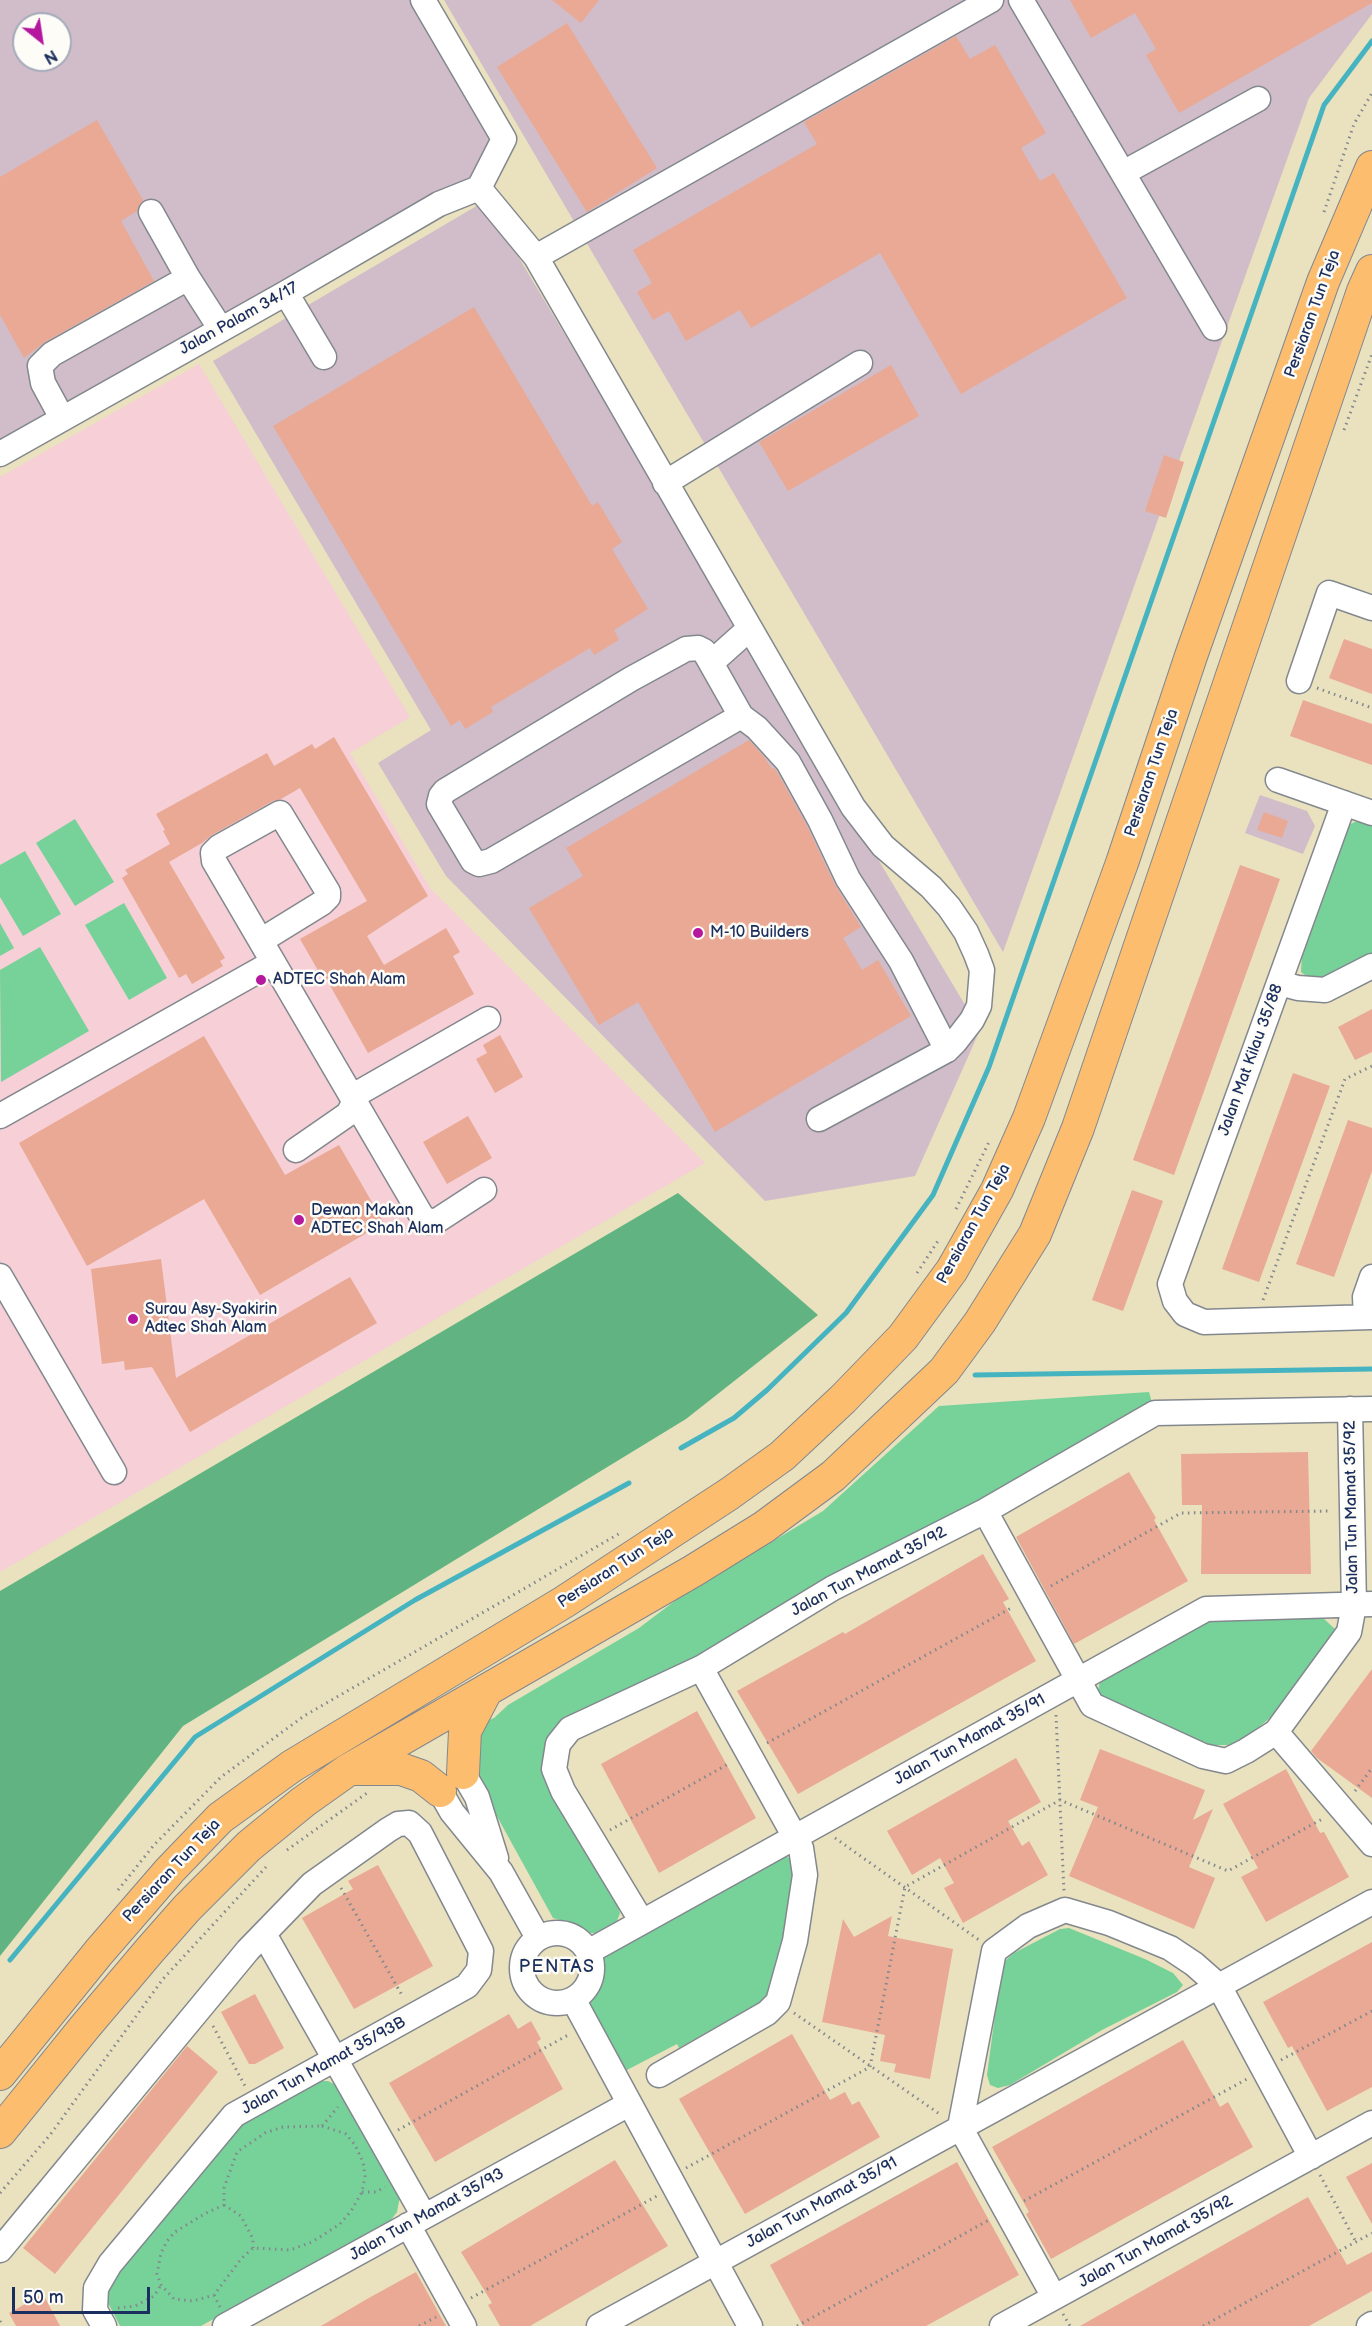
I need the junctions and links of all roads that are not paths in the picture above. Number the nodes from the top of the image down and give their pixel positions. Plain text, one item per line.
1 (423, 0) edge
2 (990, 0) edge
3 (1021, 0) edge
4 (1258, 99) dead end
5 (1372, 167) edge
6 (1123, 173) junction
7 (479, 188) junction
8 (151, 212) dead end
9 (536, 257) junction
10 (1372, 271) edge
11 (188, 278) junction
12 (286, 293) junction
13 (1372, 323) edge
14 (220, 328) junction
15 (1214, 328) dead end
16 (1347, 340) junction
17 (324, 357) dead end
18 (860, 363) dead end
19 (62, 418) junction
20 (0, 454) edge
21 (664, 483) junction
22 (1372, 608) edge
23 (749, 629) junction
24 (711, 663) junction
25 (1299, 681) road end
26 (741, 716) junction
27 (801, 718) junction
28 (769, 740) junction
29 (1278, 780) dead end
30 (1344, 803) junction
31 (1372, 813) edge
32 (261, 940) junction
33 (272, 963) junction
34 (1372, 966) edge
35 (1279, 983) junction
36 (488, 1020) dead end
37 (946, 1050) junction
38 (355, 1104) junction
39 (0, 1116) edge
40 (819, 1119) dead end
41 (296, 1150) dead end
42 (484, 1190) dead end
43 (0, 1276) edge
44 (1372, 1277) edge
45 (1369, 1317) edge
46 (1361, 1409) edge
47 (114, 1472) dead end
48 (985, 1511) junction
49 (1363, 1605) edge
50 (701, 1668) junction
51 (1077, 1681) junction
52 (486, 1690) junction
53 (414, 1719) junction
54 (1276, 1732) junction
55 (360, 1778) junction
56 (451, 1782) junction
57 (795, 1837) junction
58 (1372, 1844) edge
59 (1372, 1902) edge
60 (642, 1922) junction
61 (264, 1934) junction
62 (538, 1938) junction
63 (588, 1952) junction
64 (1219, 1986) junction
65 (573, 1999) junction
66 (335, 2060) junction
67 (0, 2074) edge
68 (659, 2075) dead end
69 (629, 2104) junction
70 (1372, 2123) edge
71 (960, 2127) junction
72 (0, 2133) edge
73 (1313, 2162) junction
74 (416, 2221) junction
75 (0, 2250) edge
76 (715, 2262) junction
77 (1054, 2298) junction
78 (459, 2317) edge
79 (107, 2318) edge
80 (225, 2326) edge
81 (599, 2326) edge
82 (750, 2326) edge
83 (1002, 2326) edge

1 - 7 street
2 - 9 street
3 - 6 street
4 - 6 street
5 - 53 main road, Persiaran Tun Teja
6 - 15 street
7 - 9 street
7 - 12 street, Jalan Palam 34/17
8 - 11 street
9 - 21 street
10 - 16 main road, Persiaran Tun Teja
11 - 14 street
11 - 19 street
12 - 14 street, Jalan Palam 34/17
12 - 17 street
13 - 16 street
14 - 19 street, Jalan Palam 34/17
16 - 52 main road, Persiaran Tun Teja
18 - 21 street
19 - 20 street, Jalan Palam 34/17
21 - 23 street
22 - 25 street
23 - 24 street
23 - 27 street
24 - 26 street
24 - 26 street
26 - 28 street
27 - 28 street
27 - 37 street
28 - 37 street
29 - 30 street
30 - 31 street
30 - 35 street, Jalan Mat Kilau 35/88
32 - 32 street
32 - 33 street
33 - 38 street
33 - 39 street
34 - 35 street
35 - 45 street, Jalan Mat Kilau 35/88
36 - 38 street
37 - 40 street
38 - 41 street
38 - 42 street
43 - 47 street
44 - 45 street
46 - 48 street, Jalan Tun Mamat 35/92
46 - 49 street, Jalan Tun Mamat 35/92
48 - 50 street, Jalan Tun Mamat 35/92
48 - 51 street
49 - 51 street, Jalan Tun Mamat 35/91
49 - 54 street, Jalan Tun Mamat 35/92
50 - 57 street
50 - 60 street, Jalan Tun Mamat 35/92
51 - 54 street
51 - 57 street, Jalan Tun Mamat 35/91
52 - 53 main road, Persiaran Tun Teja
52 - 56 main road
53 - 55 main road, Persiaran Tun Teja
53 - 56 main road
53 - 67 main road, Persiaran Tun Teja
54 - 58 street
55 - 56 main road
55 - 72 main road, Persiaran Tun Teja
56 - 62 street
57 - 60 street, Jalan Tun Mamat 35/91
57 - 68 street
59 - 64 street, Jalan Tun Mamat 35/91
60 - 63 street, Jalan Tun Mamat 35/91
61 - 66 street
61 - 66 street, Jalan Tun Mamat 35/93B
61 - 75 street
62 - 63 street
62 - 65 street
63 - 65 street
64 - 71 street, Jalan Tun Mamat 35/91
64 - 71 street
64 - 73 street
65 - 69 street
66 - 74 street
66 - 79 street, Jalan Tun Mamat 35/93B
69 - 74 street, Jalan Tun Mamat 35/93
69 - 76 street
70 - 73 street, Jalan Tun Mamat 35/92
71 - 76 street, Jalan Tun Mamat 35/91
71 - 77 street
73 - 77 street, Jalan Tun Mamat 35/92
74 - 78 street
74 - 80 street, Jalan Tun Mamat 35/93
76 - 81 street, Jalan Tun Mamat 35/91
76 - 82 street
77 - 83 street, Jalan Tun Mamat 35/92

